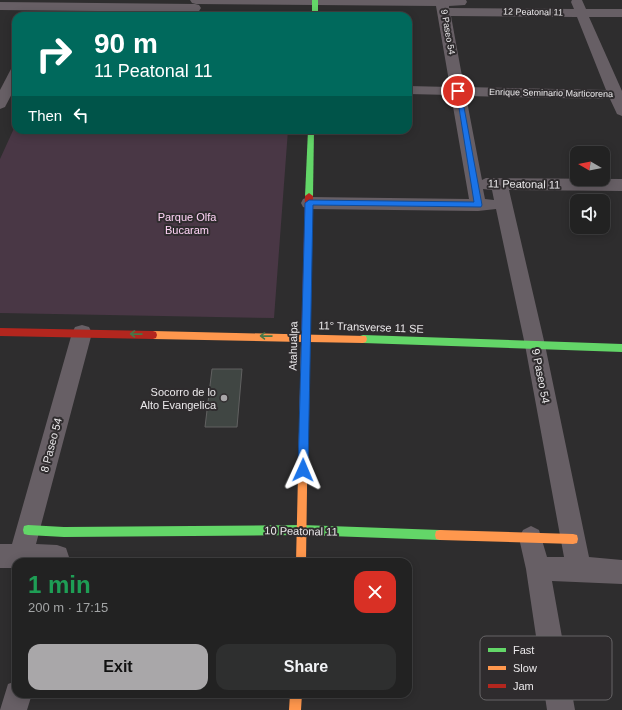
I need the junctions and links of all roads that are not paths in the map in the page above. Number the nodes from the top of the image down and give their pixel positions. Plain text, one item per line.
1 (576, 0) edge
2 (315, 1) edge
3 (170, 4) edge
4 (461, 5) edge
5 (0, 6) edge
6 (195, 6) edge
7 (48, 7) edge
8 (443, 7) junction
9 (315, 12) edge
10 (581, 13) junction
11 (622, 13) edge
12 (11, 78) edge
13 (412, 90) edge
14 (458, 91) junction
15 (619, 95) edge
16 (0, 104) edge
17 (622, 111) edge
18 (312, 134) edge
19 (474, 184) junction
20 (499, 184) junction
21 (622, 185) edge
22 (309, 203) junction
23 (478, 205) junction
24 (504, 205) junction
25 (0, 332) edge
26 (82, 333) junction
27 (305, 337) junction
28 (535, 345) junction
29 (622, 348) edge
30 (28, 530) junction
31 (302, 530) junction
32 (64, 532) junction
33 (531, 538) junction
34 (573, 538) junction
35 (11, 556) edge
36 (34, 558) edge
37 (57, 558) edge
38 (301, 558) edge
39 (538, 569) junction
40 (579, 569) junction
41 (622, 572) edge
42 (549, 636) edge
43 (17, 698) edge
44 (296, 698) edge
45 (559, 700) edge
46 (13, 710) edge
47 (295, 710) edge
48 (561, 710) edge

1 - 10 street
2 - 6 street, 12 Peatonal 11
2 - 8 street, 12 Peatonal 11
2 - 9 street
3 - 6 street, 12 Peatonal 11
3 - 7 street, 12 Peatonal 11
4 - 8 street, 12 Peatonal 11
4 - 10 street, 12 Peatonal 11
5 - 7 street, 12 Peatonal 11
8 - 14 street, 9 Paseo 54
10 - 11 street, 12 Peatonal 11
10 - 15 street
12 - 16 street
13 - 14 street, Enrique Seminario Marticorena
14 - 15 street, Enrique Seminario Marticorena
14 - 19 street, 9 Paseo 54
15 - 17 street
18 - 22 street, Atahualpa
19 - 20 street, 11 Peatonal 11
19 - 23 street, 9 Paseo 54
20 - 21 street, 11 Peatonal 11
20 - 24 street, 9 Paseo 54
22 - 23 street, 11 Peatonal 11
22 - 27 street, Atahualpa
23 - 24 street, 11 Peatonal 11
24 - 28 street, 9 Paseo 54
25 - 26 street, 11° Transverse 11 SE
27 -> 26 street, 11° Transverse 11 SE
26 - 30 street, 8 Paseo 54
27 - 28 street, 11° Transverse 11 SE
27 - 31 street, Atahualpa
28 - 29 street, 11° Transverse 11 SE
28 - 34 street, 9 Paseo 54
30 - 32 street, 10 Peatonal 11
30 - 35 street, 8 Paseo 54
31 - 32 street, 10 Peatonal 11
31 - 33 street, 10 Peatonal 11
31 - 38 street, Atahualpa
32 - 37 street
33 - 34 street, 10 Peatonal 11
33 - 39 street
34 - 40 street, 9 Paseo 54
35 - 36 street
39 - 40 street
39 - 42 street
40 - 41 street
43 - 46 street
44 - 47 street
45 - 48 street

